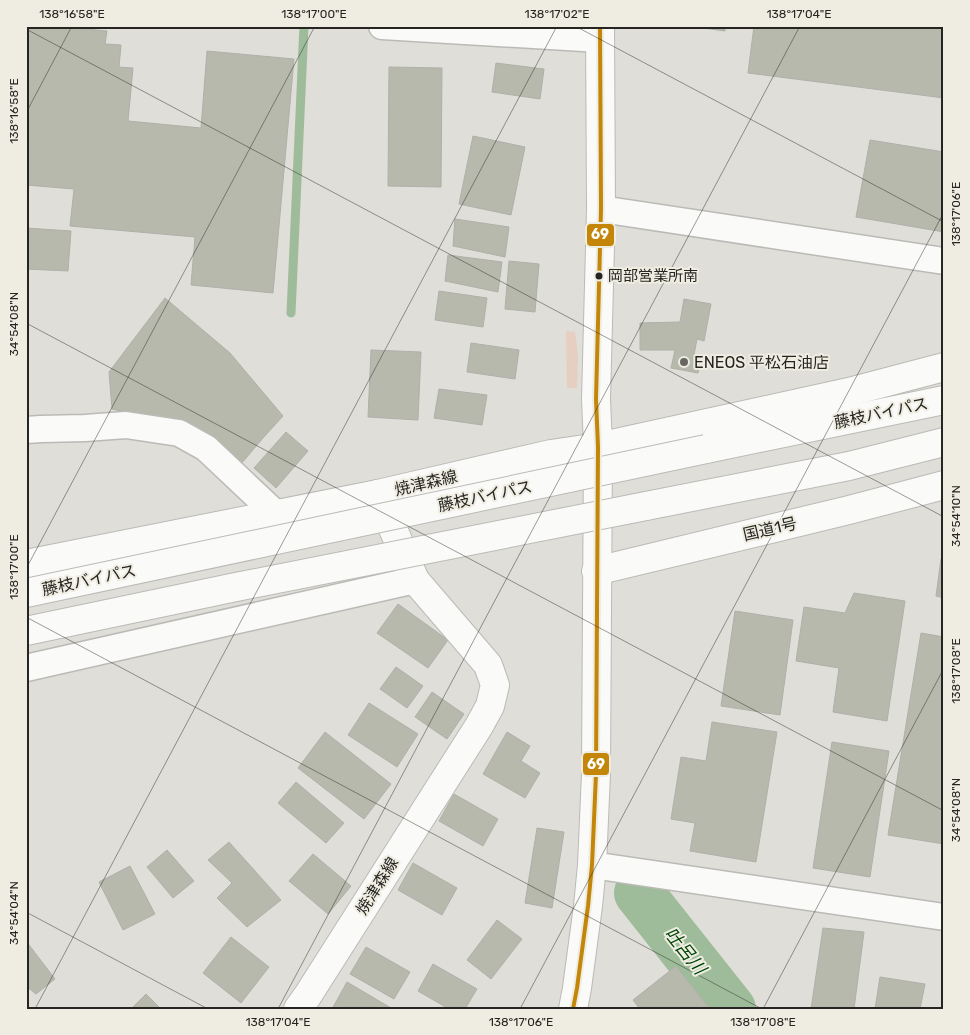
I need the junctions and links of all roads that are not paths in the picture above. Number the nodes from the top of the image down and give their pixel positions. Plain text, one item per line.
1 (382, 26) edge
2 (600, 32) edge
3 (601, 209) junction
4 (944, 260) edge
5 (944, 367) edge
6 (944, 400) edge
7 (26, 430) edge
8 (944, 442) edge
9 (598, 447) junction
10 (944, 485) edge
11 (378, 494) junction
12 (276, 514) junction
13 (26, 564) edge
14 (596, 571) junction
15 (415, 580) junction
16 (26, 593) edge
17 (26, 631) edge
18 (26, 668) edge
19 (592, 865) junction
20 (944, 917) edge
21 (298, 1009) edge
22 (573, 1009) edge

1 - 2 street
2 - 3 main road
3 - 4 street
3 - 9 main road
5 - 9 main road
6 - 16 main road, 藤枝バイパス, bridge
7 - 12 street
8 - 17 main road, bridge
9 - 11 main road, 焼津森線
9 - 14 main road
10 - 14 main road, 国道1号
11 - 12 main road
11 - 15 main road, 焼津森線
12 - 13 main road
14 - 19 main road
15 - 18 street
15 - 21 main road, 焼津森線
19 - 20 street
19 - 22 main road

